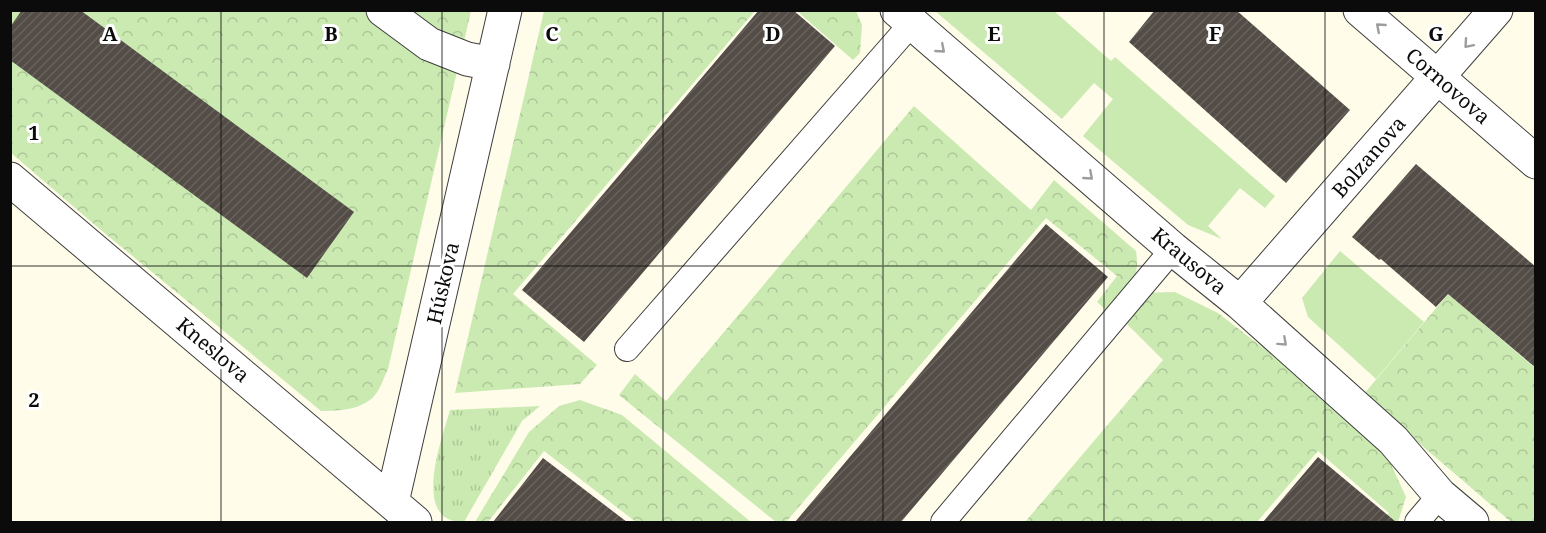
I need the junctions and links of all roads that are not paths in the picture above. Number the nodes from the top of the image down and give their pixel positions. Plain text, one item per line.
1 (383, 10) edge
2 (505, 10) edge
3 (1360, 10) edge
4 (1496, 10) edge
5 (904, 17) edge
6 (493, 64) junction
7 (1439, 78) junction
8 (1536, 162) edge
9 (10, 179) edge
10 (1173, 249) junction
11 (1240, 303) junction
12 (627, 349) dead end
13 (1440, 495) junction
14 (403, 512) edge
15 (943, 522) edge
16 (1417, 522) edge
17 (1472, 522) edge

1 - 6 street
2 - 6 street, Húskova
7 -> 3 street, Cornovova
4 -> 7 street, Bolzanova
5 -> 10 street, Krausova
5 - 12 lane
6 - 14 street, Húskova
7 - 8 street, Cornovova
7 - 11 street, Bolzanova
9 - 14 street, Kneslova
10 - 11 street, Krausova
10 - 15 lane
11 -> 13 street, Krausova
13 - 16 lane
13 - 17 street, Krausova

